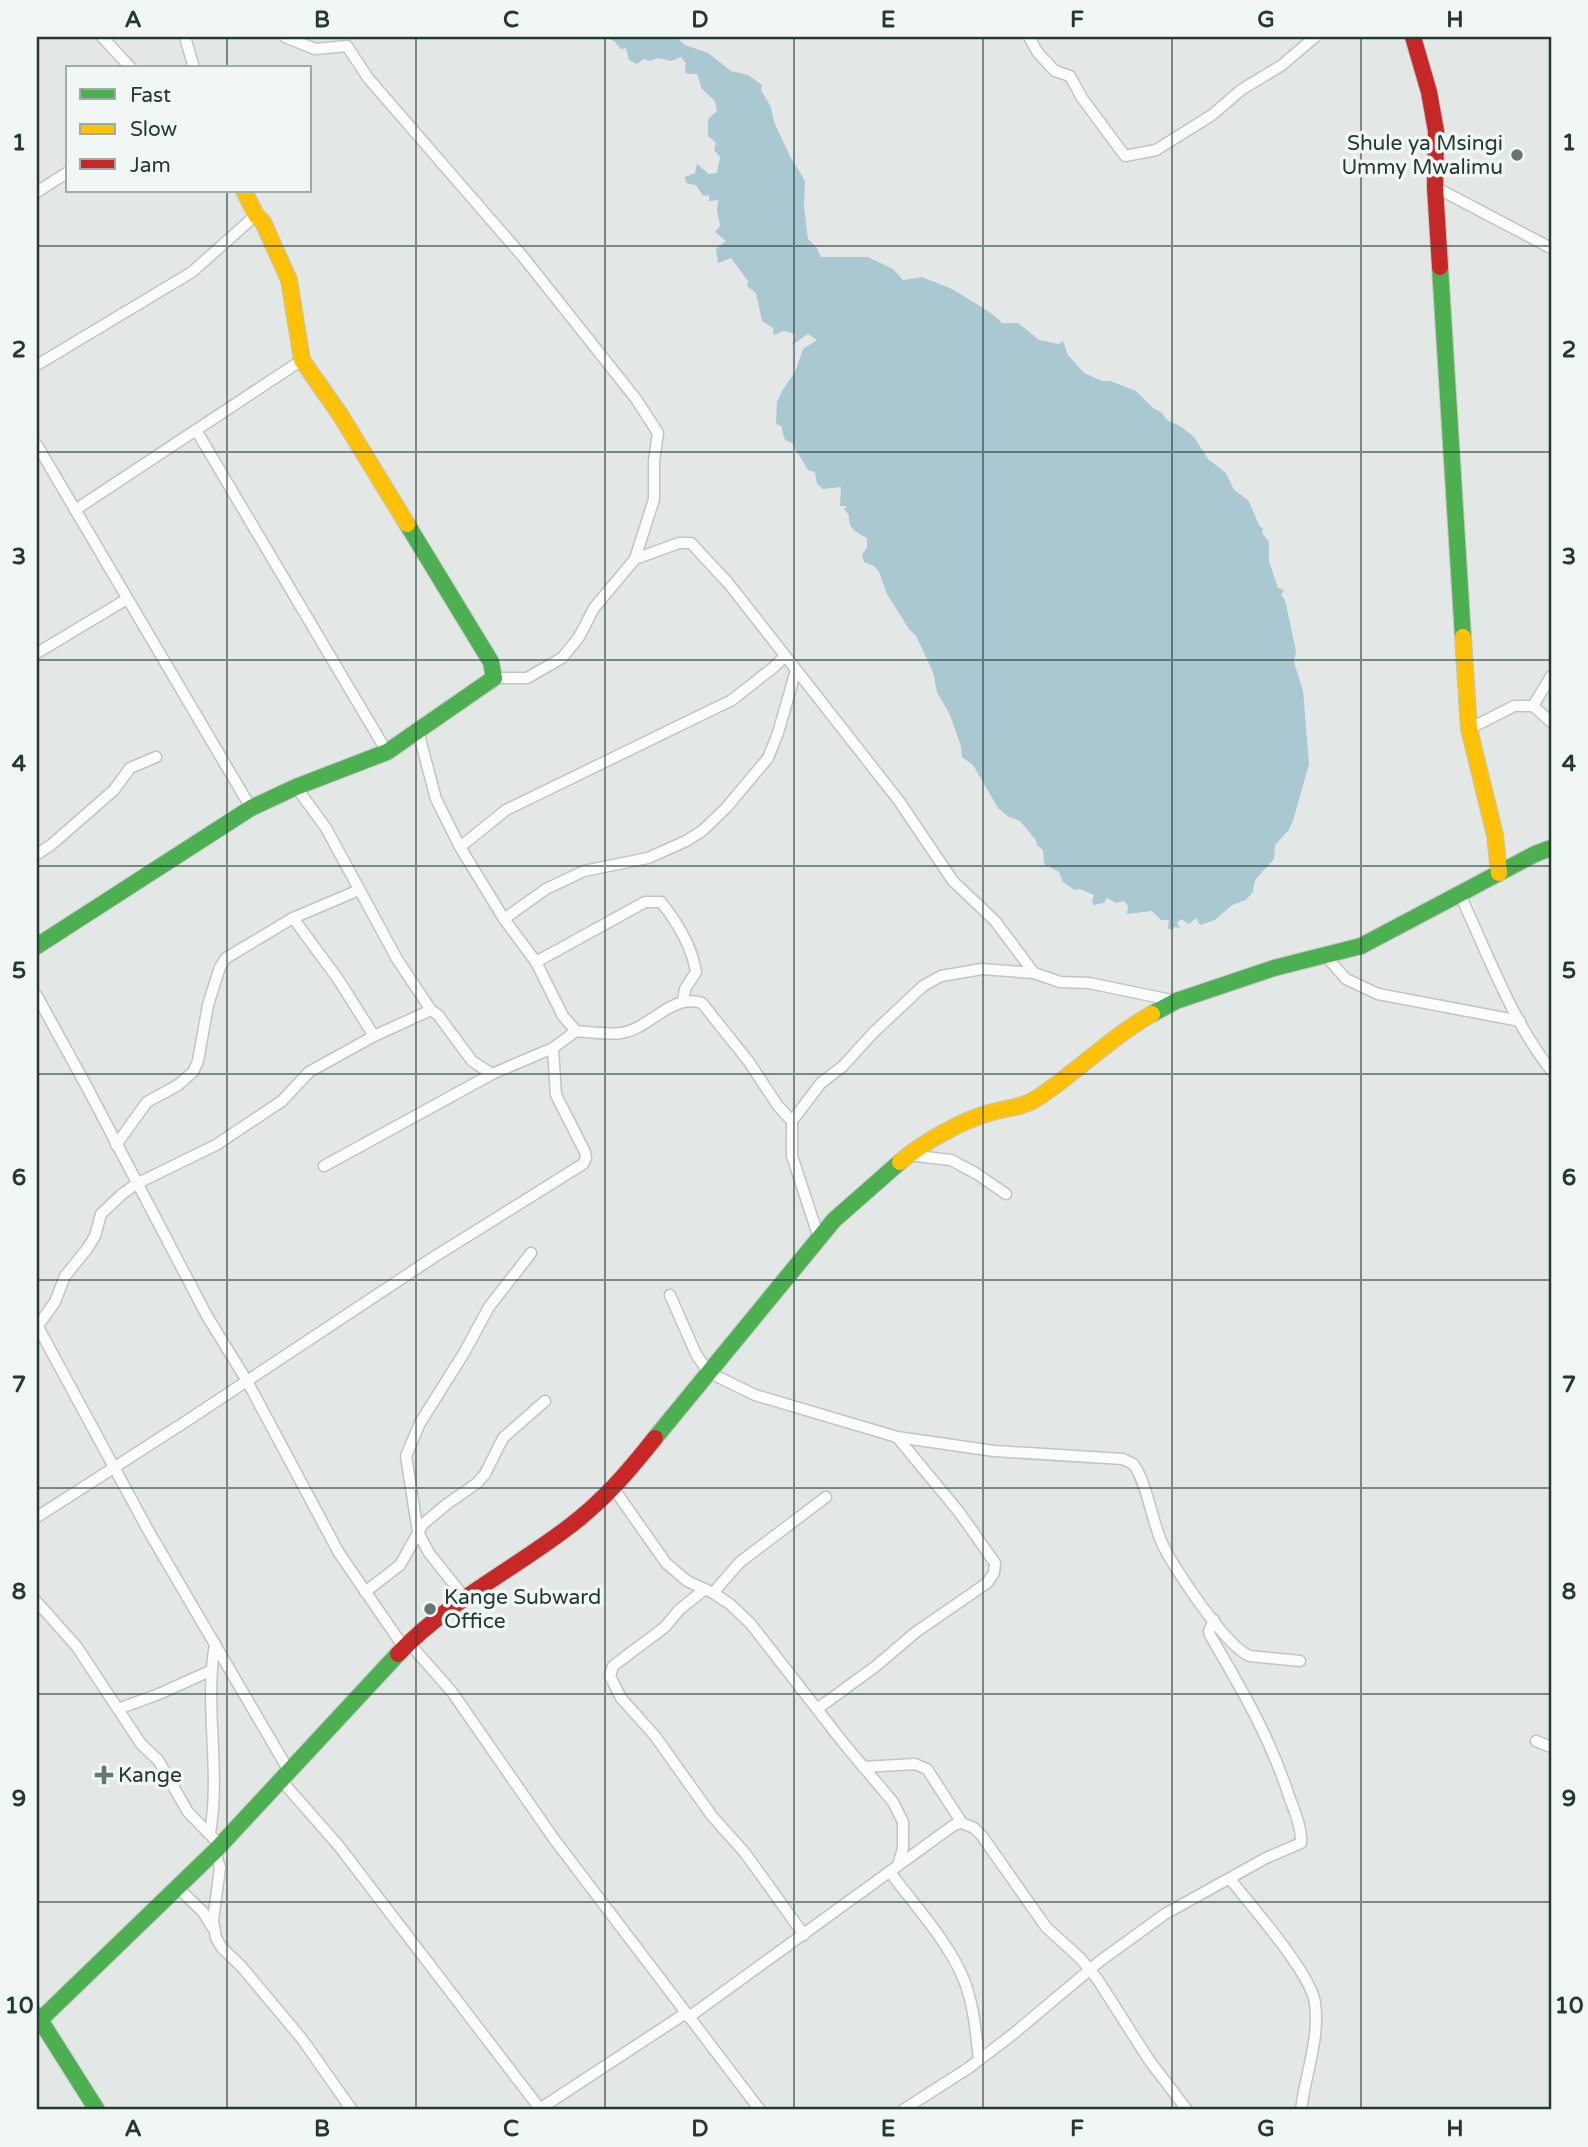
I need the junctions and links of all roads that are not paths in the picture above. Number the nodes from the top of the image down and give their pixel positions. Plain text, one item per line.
1 (102, 37) edge
2 (185, 37) edge
3 (285, 37) edge
4 (1029, 37) edge
5 (1315, 37) edge
6 (1413, 37) edge
7 (129, 66) edge
8 (193, 66) edge
9 (66, 173) edge
10 (1434, 187) junction
11 (37, 192) edge
12 (244, 192) edge
13 (256, 215) junction
14 (1551, 248) edge
15 (302, 360) junction
16 (37, 365) edge
17 (196, 430) junction
18 (37, 445) edge
19 (75, 510) junction
20 (635, 559) junction
21 (127, 598) junction
22 (37, 653) edge
23 (785, 656) junction
24 (796, 670) junction
25 (1551, 676) edge
26 (494, 678) junction
27 (1533, 706) junction
28 (1551, 722) edge
29 (1469, 729) junction
30 (418, 731) junction
31 (387, 752) junction
32 (156, 757) dead end
33 (296, 787) junction
34 (251, 808) junction
35 (460, 847) junction
36 (1551, 848) edge
37 (37, 854) edge
38 (1499, 873) junction
39 (359, 890) junction
40 (1460, 893) junction
41 (293, 918) junction
42 (504, 919) junction
43 (37, 946) edge
44 (1325, 954) junction
45 (536, 962) junction
46 (1034, 973) junction
47 (37, 996) edge
48 (683, 1000) junction
49 (1176, 1001) junction
50 (431, 1010) junction
51 (1520, 1021) junction
52 (576, 1031) junction
53 (374, 1036) junction
54 (554, 1048) junction
55 (1551, 1070) edge
56 (492, 1074) junction
57 (792, 1121) junction
58 (116, 1145) junction
59 (908, 1155) junction
60 (324, 1166) dead end
61 (136, 1184) junction
62 (1006, 1194) dead end
63 (819, 1238) junction
64 (531, 1253) dead end
65 (670, 1295) dead end
66 (37, 1326) edge
67 (708, 1372) junction
68 (247, 1381) junction
69 (545, 1401) dead end
70 (897, 1437) junction
71 (115, 1467) junction
72 (614, 1489) junction
73 (826, 1497) dead end
74 (37, 1517) edge
75 (418, 1532) junction
76 (709, 1591) junction
77 (365, 1592) junction
78 (465, 1598) junction
79 (37, 1602) edge
80 (1214, 1620) junction
81 (215, 1644) junction
82 (407, 1646) junction
83 (1300, 1661) dead end
84 (210, 1671) junction
85 (118, 1709) junction
86 (817, 1709) junction
87 (1536, 1741) dead end
88 (1551, 1747) edge
89 (863, 1767) junction
90 (284, 1775) junction
91 (962, 1822) junction
92 (215, 1843) junction
93 (894, 1869) junction
94 (1230, 1879) junction
95 (177, 1887) junction
96 (213, 1929) junction
97 (804, 1935) junction
98 (1090, 1972) junction
99 (688, 2015) junction
100 (38, 2018) edge
101 (979, 2060) junction
102 (97, 2110) edge
103 (352, 2110) edge
104 (540, 2110) edge
105 (760, 2110) edge
106 (903, 2110) edge
107 (1187, 2110) edge
108 (1301, 2110) edge

1 - 7 street
2 - 8 street
3 - 20 street
4 - 5 street
6 - 10 main road
9 - 11 street
10 - 14 street
10 - 29 main road
12 - 13 main road
13 - 15 main road
13 - 16 street
15 - 17 street
15 - 26 main road
17 - 19 street
17 - 31 street
18 - 19 street
19 - 21 street
20 - 23 street
20 - 26 street
21 - 22 street
21 - 34 street
23 - 24 street
23 - 35 street
24 - 42 street
24 - 46 street
25 - 27 street
26 - 30 main road
27 - 28 street
27 - 29 street
29 - 38 main road
30 - 31 main road
30 - 35 street
31 - 33 main road
32 - 37 street
33 - 34 main road
33 - 39 street
34 - 43 main road
35 - 42 street
36 - 38 main road
38 - 40 main road
39 - 41 street
39 - 50 street
40 - 44 main road
40 - 51 street
41 - 53 street
41 - 58 street
42 - 45 street
44 - 49 main road
44 - 51 street
45 - 48 street
45 - 52 street
46 - 49 street
46 - 57 street
47 - 58 street
48 - 52 street
48 - 57 street
49 - 59 main road
50 - 53 street
50 - 56 street
51 - 55 street
52 - 54 street
53 - 61 street
54 - 56 street
54 - 68 street
56 - 60 street
57 - 63 street
58 - 61 street
59 - 62 street
59 - 63 main road
61 - 66 street
61 - 68 street
63 - 67 main road
64 - 75 street
65 - 67 street
66 - 71 street
67 - 70 street
67 - 72 main road
68 - 71 street
68 - 77 street
69 - 75 street
70 - 80 street
70 - 86 street
71 - 74 street
71 - 81 street
72 - 76 street
72 - 78 main road
73 - 76 street
75 - 77 street
75 - 78 street
76 - 86 street
76 - 97 street
77 - 82 street
78 - 82 main road
79 - 85 street
80 - 83 street
80 - 94 street
81 - 84 street
81 - 90 street
82 - 90 main road
82 - 99 street
84 - 85 street
84 - 92 street
85 - 92 street
86 - 89 street
87 - 88 street
89 - 91 street
89 - 93 street
90 - 92 main road
90 - 104 street
91 - 93 street
91 - 98 street
92 - 95 main road
92 - 96 street
93 - 97 street
93 - 101 street
94 - 98 street
94 - 108 street
95 - 96 street
95 - 100 main road
96 - 103 street
97 - 99 street
98 - 101 street
98 - 107 street
99 - 104 street
99 - 105 street
100 - 102 main road
101 - 106 street

